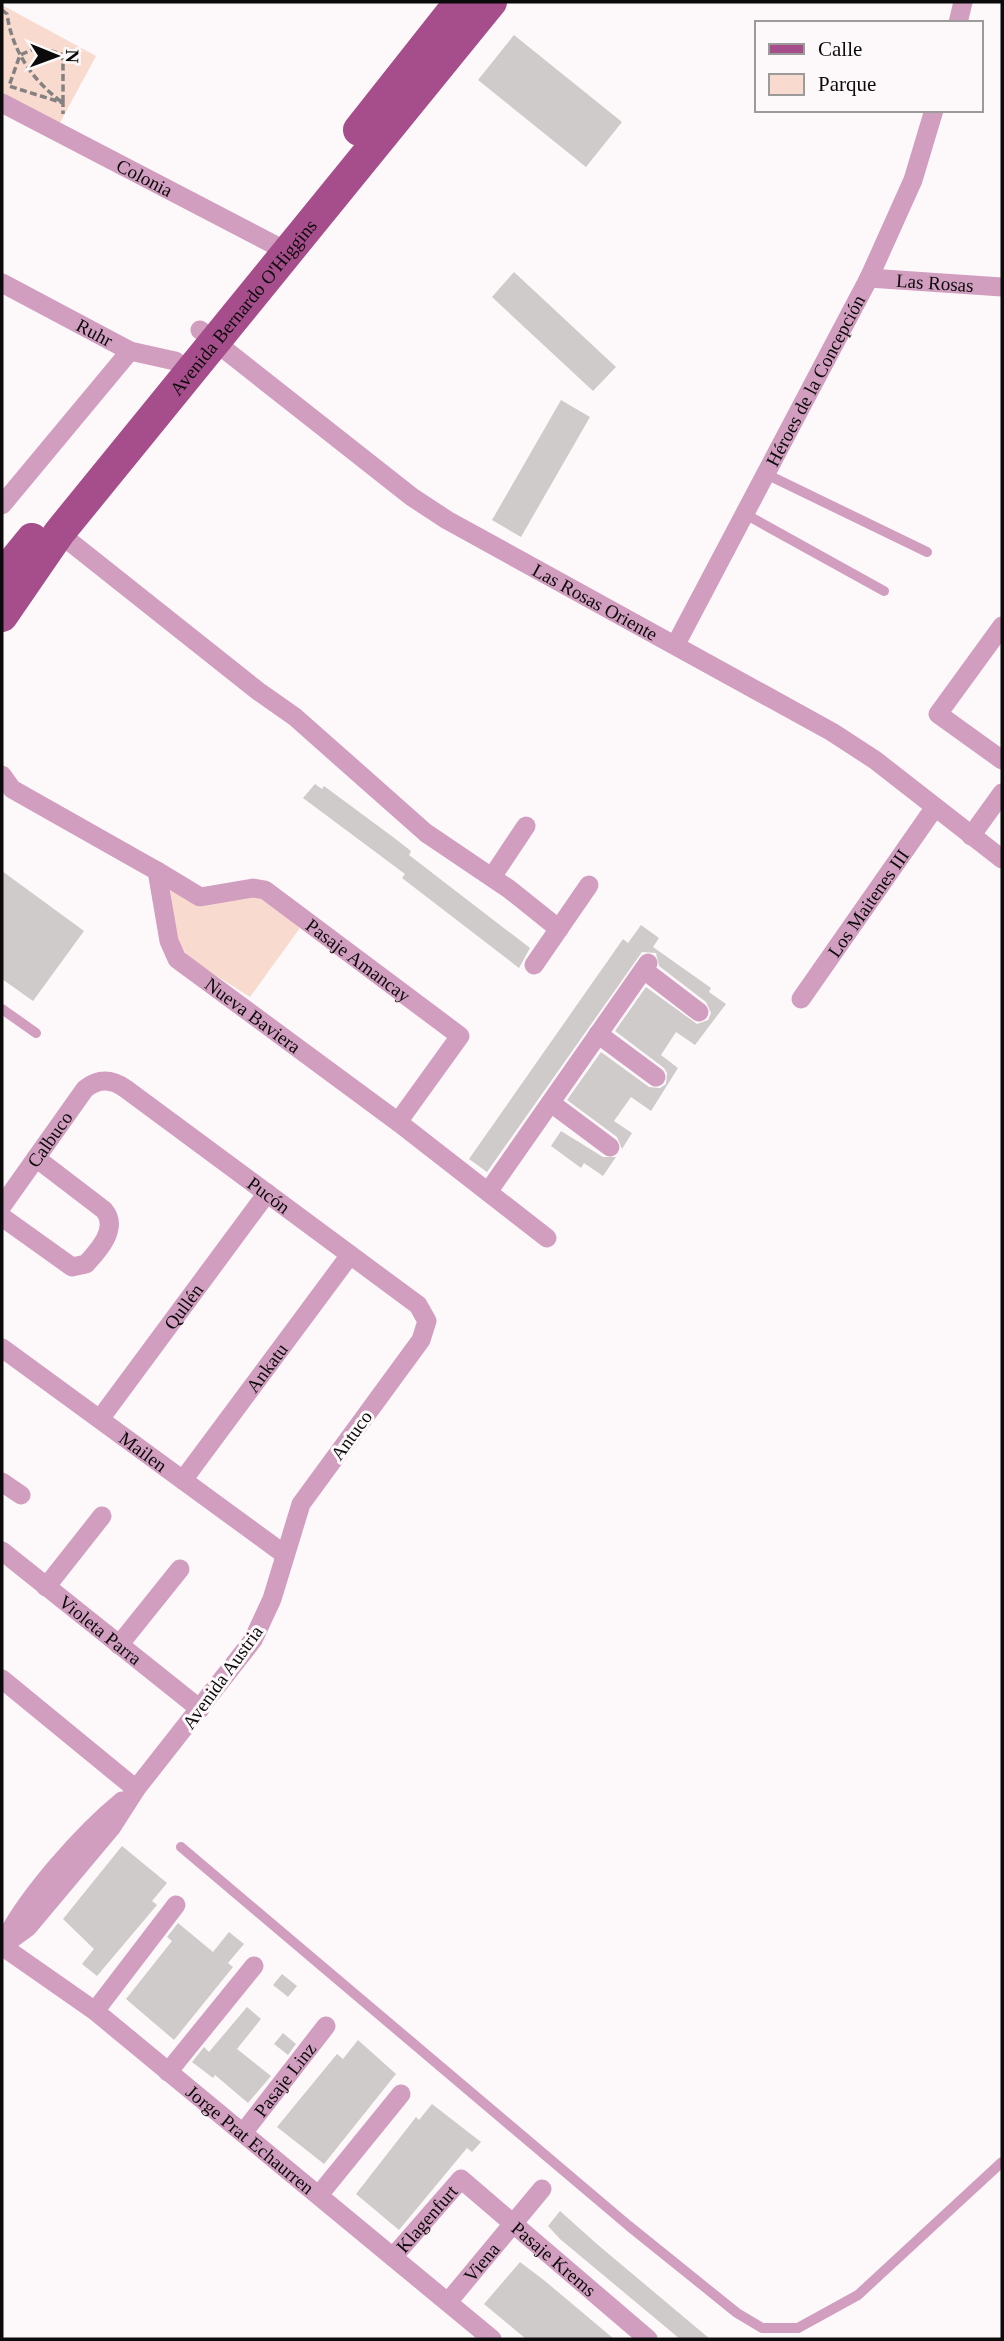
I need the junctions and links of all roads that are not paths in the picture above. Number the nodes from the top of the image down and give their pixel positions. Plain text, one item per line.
1 (460, 2) edge
2 (491, 2) edge
3 (963, 2) edge
4 (958, 21) edge
5 (2, 103) edge
6 (933, 112) edge
7 (279, 248) junction
8 (869, 278) junction
9 (4, 287) edge
10 (1002, 287) edge
11 (208, 336) junction
12 (130, 351) junction
13 (182, 367) junction
14 (766, 474) junction
15 (2, 505) edge
16 (745, 514) junction
17 (59, 533) junction
18 (928, 552) dead end
19 (2, 576) edge
20 (884, 591) dead end
21 (2, 616) edge
22 (1002, 626) edge
23 (676, 645) junction
24 (1002, 758) edge
25 (2, 775) edge
26 (1002, 793) edge
27 (935, 807) junction
28 (526, 826) dead end
29 (971, 836) junction
30 (1002, 859) edge
31 (157, 871) junction
32 (492, 877) junction
33 (589, 885) dead end
34 (559, 929) junction
35 (534, 965) dead end
36 (801, 999) dead end
37 (2, 1009) edge
38 (699, 1012) dead end
39 (36, 1033) dead end
40 (598, 1034) junction
41 (656, 1077) dead end
42 (103, 1081) joint
43 (551, 1103) junction
44 (398, 1122) junction
45 (610, 1147) dead end
46 (36, 1158) junction
47 (488, 1192) junction
48 (267, 1193) junction
49 (4, 1199) edge
50 (2, 1217) edge
51 (547, 1238) dead end
52 (351, 1255) junction
53 (427, 1321) joint
54 (2, 1348) edge
55 (100, 1419) junction
56 (183, 1480) junction
57 (2, 1482) edge
58 (21, 1495) dead end
59 (102, 1516) dead end
60 (2, 1551) edge
61 (284, 1554) junction
62 (180, 1569) dead end
63 (46, 1587) junction
64 (119, 1645) junction
65 (2, 1679) edge
66 (200, 1709) junction
67 (136, 1789) junction
68 (181, 1847) dead end
69 (176, 1905) dead end
70 (2, 1946) edge
71 (254, 1966) dead end
72 (95, 2011) junction
73 (326, 2026) dead end
74 (168, 2072) junction
75 (401, 2094) dead end
76 (243, 2133) junction
77 (1002, 2162) edge
78 (461, 2179) joint
79 (542, 2189) dead end
80 (319, 2194) junction
81 (513, 2225) junction
82 (393, 2257) junction
83 (448, 2302) junction
84 (492, 2339) edge
85 (648, 2339) edge

1 - 7 main road, Avenida Bernardo O'Higgins
2 - 7 main road, Avenida Bernardo O'Higgins
3 - 4 street
5 - 7 street, Colonia
6 - 8 street, Héroes de la Concepción
7 - 11 main road, Avenida Bernardo O'Higgins
8 - 10 street, Las Rosas
8 - 14 street, Héroes de la Concepción
9 - 12 street, Ruhr
11 - 13 main road, Avenida Bernardo O'Higgins
11 - 23 street, Las Rosas Oriente
12 - 13 street, Ruhr
12 - 15 street
13 - 17 main road, Avenida Bernardo O'Higgins
13 - 19 main road, Avenida Bernardo O'Higgins
14 - 16 street, Héroes de la Concepción
14 - 18 lane
16 - 20 lane
16 - 23 street, Héroes de la Concepción
17 - 21 main road, Avenida Bernardo O'Higgins
17 - 32 street
22 - 24 street
23 - 27 street, Las Rosas Oriente
25 - 31 street
26 - 29 street
27 - 29 street, Las Rosas Oriente
27 - 36 street, Los Maitenes III
28 - 32 street
29 - 30 street, Las Rosas Oriente
31 - 44 street, Nueva Baviera
31 - 44 street, Pasaje Amancay
32 - 34 street
33 - 34 street
34 - 35 street
37 - 39 lane
38 - 40 street
40 - 41 street
40 - 43 street
42 - 46 street, Calbuco
42 - 48 street, Pucón
43 - 45 street
43 - 47 street
44 - 47 street, Nueva Baviera
46 - 49 street, Calbuco
46 - 50 street
47 - 51 street, Nueva Baviera
48 - 52 street, Pucón
48 - 55 street, Qullén
52 - 53 street, Pucón
52 - 56 street, Ankatu
53 - 61 street, Antuco
54 - 55 street, Mailen
55 - 56 street, Mailen
56 - 61 street, Mailen
57 - 58 street
59 - 63 street
60 - 63 street, Violeta Parra
61 - 66 street, Avenida Austria
62 - 64 street
63 - 64 street, Violeta Parra
64 - 66 street, Violeta Parra
65 - 67 street
66 - 67 street, Avenida Austria
67 - 70 street, Avenida Austria
68 - 77 lane
69 - 72 street
70 - 72 street, Jorge Prat Echaurren
71 - 74 street
72 - 74 street, Jorge Prat Echaurren
73 - 76 street, Pasaje Linz
74 - 76 street, Jorge Prat Echaurren
75 - 80 street
76 - 80 street, Jorge Prat Echaurren
78 - 81 street, Pasaje Krems
78 - 82 street, Klagenfurt
79 - 81 street, Viena
80 - 82 street, Jorge Prat Echaurren
81 - 83 street, Viena
81 - 85 street, Pasaje Krems
82 - 83 street, Jorge Prat Echaurren
83 - 84 street, Jorge Prat Echaurren

